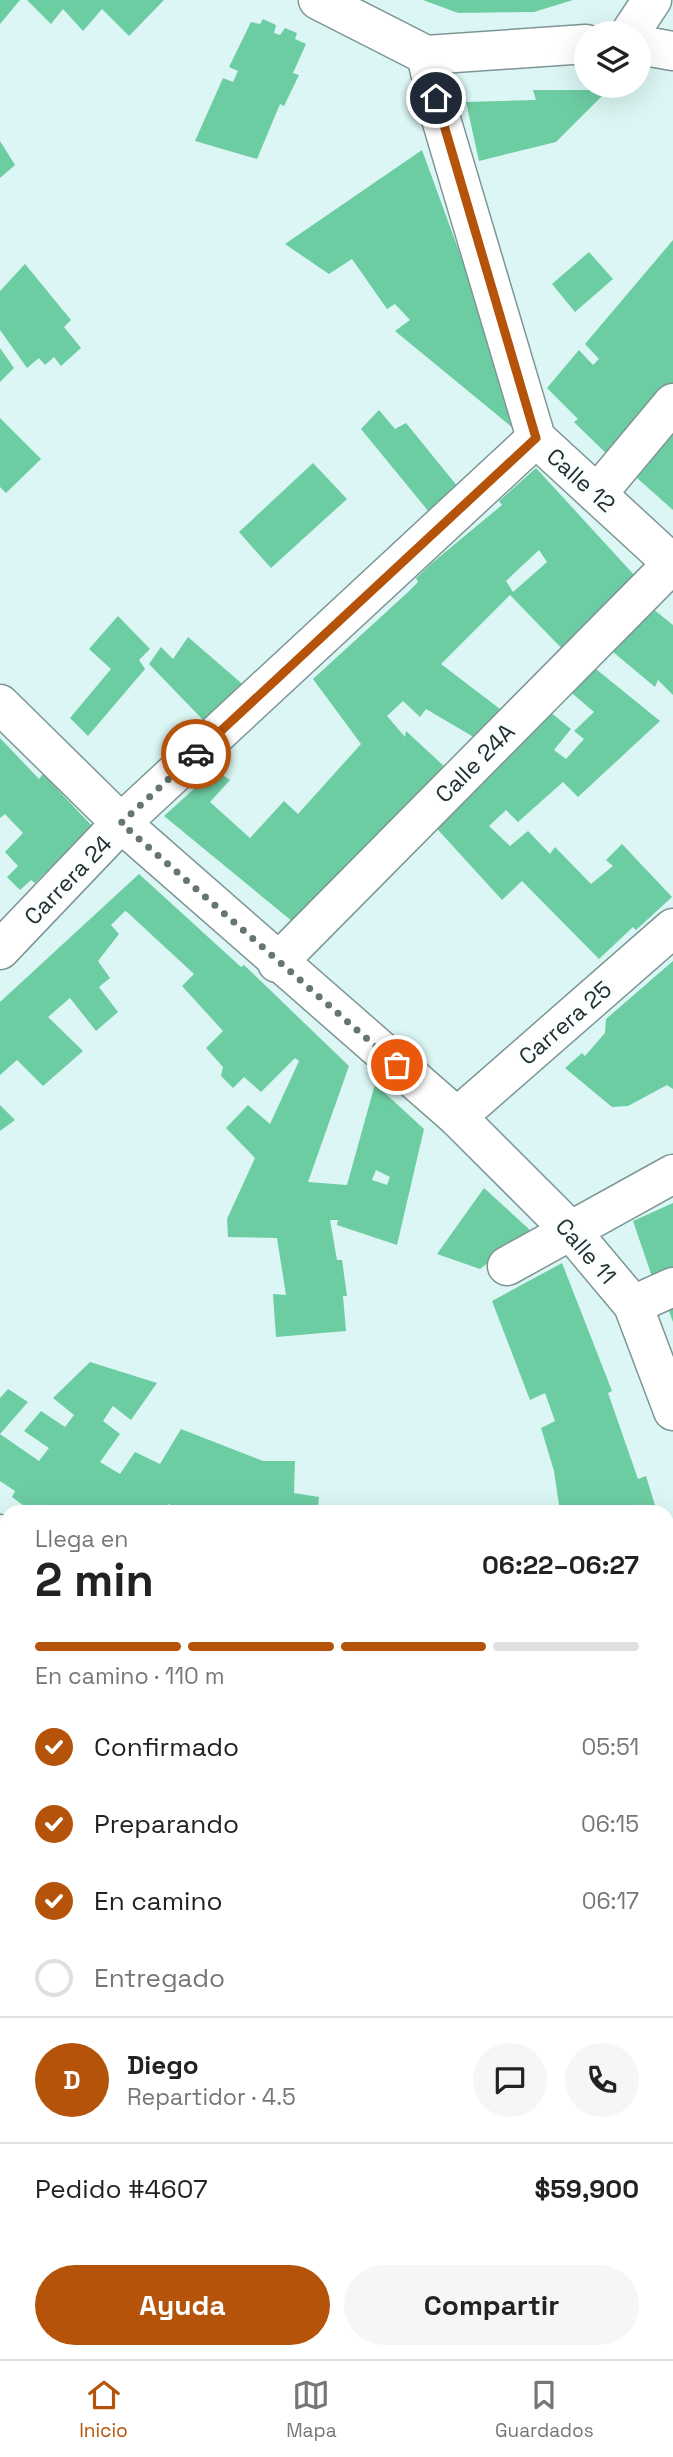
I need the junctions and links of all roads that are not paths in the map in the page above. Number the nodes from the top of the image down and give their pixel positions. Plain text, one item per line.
1 (318, 0) edge
2 (652, 0) edge
3 (637, 21) edge
4 (574, 45) edge
5 (651, 47) edge
6 (673, 51) edge
7 (426, 55) junction
8 (673, 403) edge
9 (536, 438) junction
10 (597, 494) junction
11 (673, 564) edge
12 (0, 704) edge
13 (121, 823) junction
14 (673, 928) edge
15 (0, 950) edge
16 (277, 962) junction
17 (457, 1117) junction
18 (673, 1174) edge
19 (569, 1230) junction
20 (507, 1266) dead end
21 (673, 1287) edge
22 (633, 1305) junction
23 (671, 1402) edge

1 - 7 street
2 - 3 street
4 - 7 street
5 - 6 street
7 - 9 street, Calle 12
8 - 10 street
9 - 10 street, Calle 12
9 - 13 street, Carrera 24
10 - 11 street, Calle 12
11 - 16 street, Calle 24A
12 - 13 street, Calle 11
13 - 15 street, Carrera 24
13 - 16 street, Calle 11
14 - 17 street, Carrera 25
16 - 17 street, Calle 11
17 - 19 street, Calle 11
18 - 19 street
19 - 20 street
19 - 22 street, Calle 11
21 - 22 street
22 - 23 street, Calle 11

